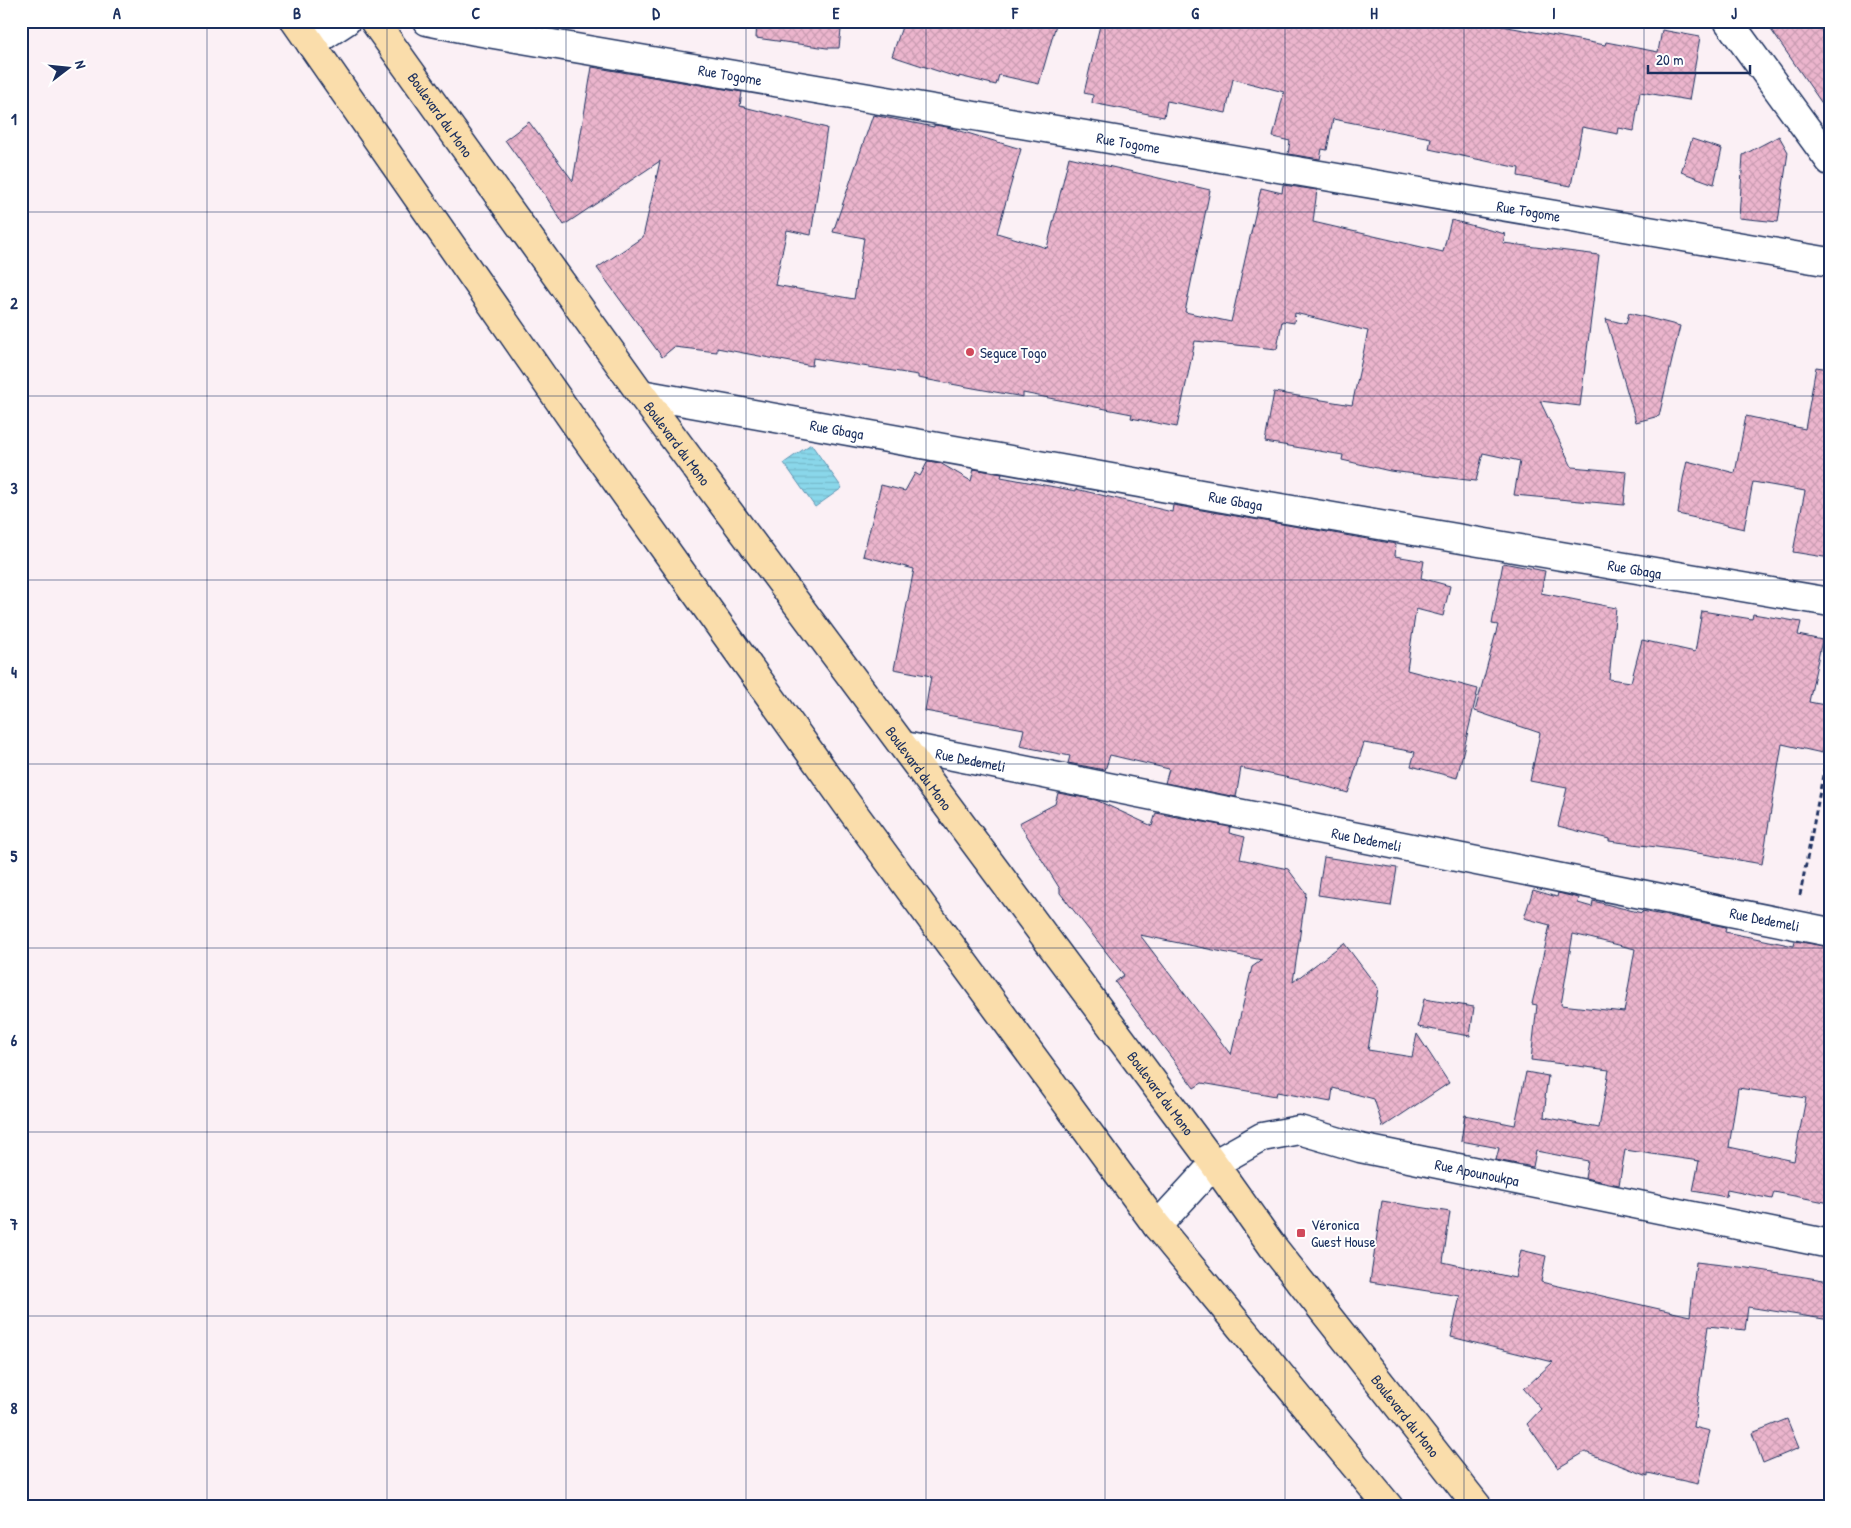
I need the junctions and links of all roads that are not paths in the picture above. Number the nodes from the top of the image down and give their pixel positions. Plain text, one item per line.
1 (296, 21) edge
2 (346, 21) edge
3 (374, 21) edge
4 (427, 21) edge
5 (1728, 21) edge
6 (311, 44) junction
7 (1830, 161) edge
8 (1830, 262) edge
9 (641, 394) junction
10 (1830, 602) edge
11 (904, 746) junction
12 (1830, 932) edge
13 (1214, 1164) junction
14 (1157, 1226) junction
15 (1830, 1244) edge
16 (1389, 1507) edge
17 (1478, 1507) edge

1 - 6 highway
2 - 6 street
3 - 9 highway, Boulevard du Mono
4 - 8 street, Rue Togome
5 - 7 street
6 - 14 highway
9 - 10 street, Rue Gbaga
9 - 11 highway, Boulevard du Mono
11 - 12 street, Rue Dedemeli
11 - 13 highway, Boulevard du Mono
13 - 14 street, Rue Apounoukpa
13 - 15 street, Rue Apounoukpa
13 - 17 highway, Boulevard du Mono
14 - 16 highway

